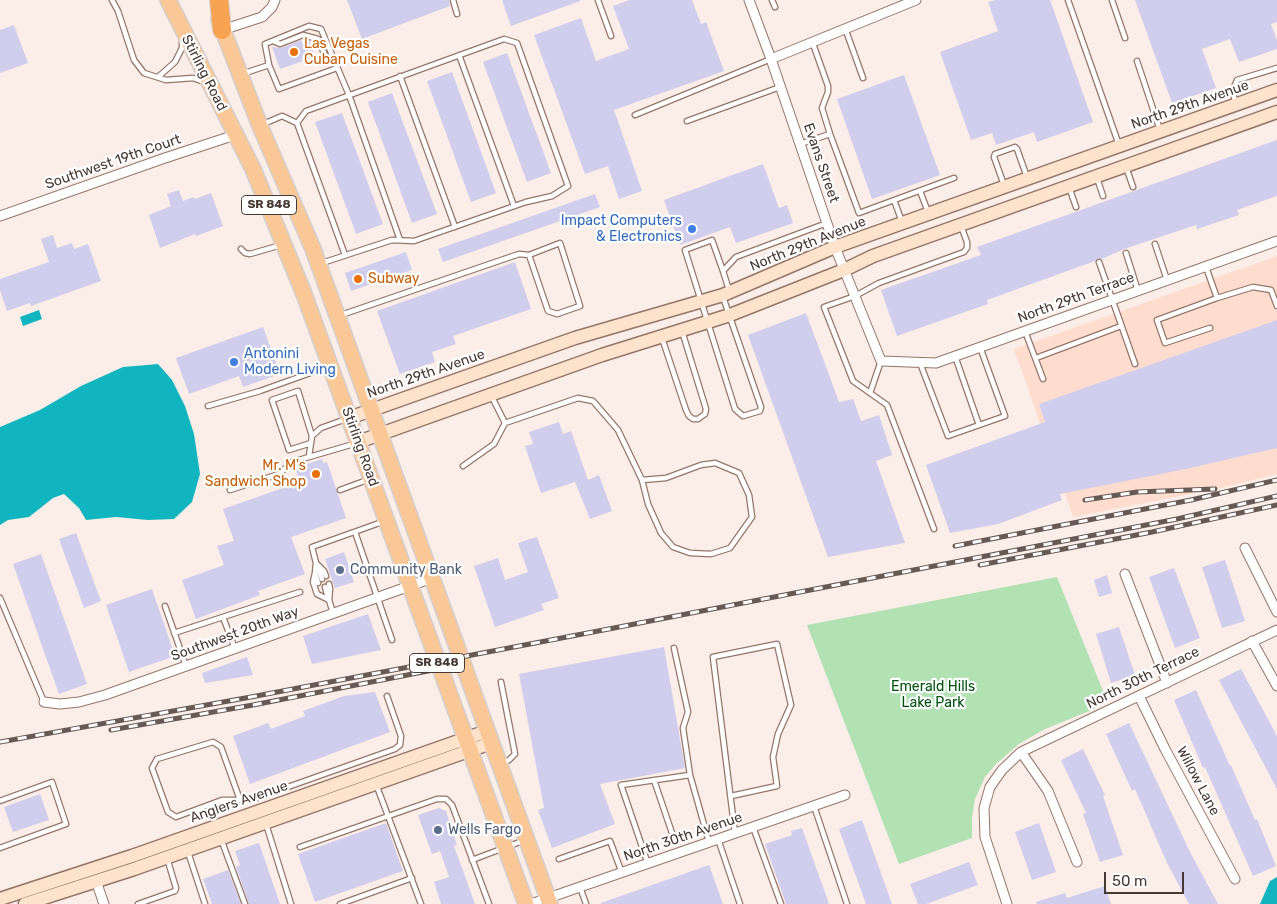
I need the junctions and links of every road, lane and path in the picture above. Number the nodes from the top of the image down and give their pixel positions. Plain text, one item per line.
1 (112, 0) edge
2 (168, 0) edge
3 (211, 0) edge
4 (219, 0) edge
5 (275, 0) edge
6 (453, 0) edge
7 (598, 0) edge
8 (749, 0) edge
9 (772, 0) edge
10 (916, 0) edge
11 (1068, 0) edge
12 (1112, 0) edge
13 (775, 7) dead end
14 (458, 14) dead end
15 (182, 28) junction
16 (845, 28) junction
17 (222, 30) junction
18 (611, 36) dead end
19 (1125, 38) dead end
20 (273, 41) junction
21 (812, 41) junction
22 (459, 55) junction
23 (771, 59) junction
24 (334, 61) junction
25 (1137, 61) dead end
26 (269, 65) junction
27 (337, 68) junction
28 (1277, 68) edge
29 (240, 75) junction
30 (400, 76) junction
31 (158, 77) junction
32 (862, 78) dead end
33 (210, 85) junction
34 (780, 87) junction
35 (1277, 90) edge
36 (348, 95) junction
37 (1236, 105) junction
38 (1277, 112) edge
39 (635, 116) dead end
40 (687, 121) dead end
41 (297, 122) junction
42 (260, 126) junction
43 (1161, 131) junction
44 (830, 134) junction
45 (235, 135) junction
46 (800, 144) junction
47 (1119, 146) junction
48 (1126, 166) junction
49 (1096, 176) junction
50 (954, 178) dead end
51 (1028, 178) junction
52 (1069, 186) junction
53 (1004, 187) junction
54 (1133, 187) dead end
55 (920, 191) junction
56 (1103, 196) dead end
57 (894, 200) junction
58 (514, 206) junction
59 (1076, 206) dead end
60 (928, 214) junction
61 (0, 216) edge
62 (827, 223) junction
63 (902, 223) junction
64 (960, 225) junction
65 (455, 227) junction
66 (400, 240) junction
67 (1277, 241) edge
68 (284, 243) junction
69 (1155, 244) dead end
70 (835, 247) junction
71 (241, 248) dead end
72 (1126, 253) dead end
73 (345, 255) junction
74 (529, 255) junction
75 (1099, 262) dead end
76 (318, 264) junction
77 (1206, 267) junction
78 (844, 270) junction
79 (723, 271) junction
80 (1167, 280) junction
81 (1138, 291) junction
82 (726, 294) junction
83 (855, 296) junction
84 (1217, 298) junction
85 (1112, 300) junction
86 (702, 302) junction
87 (1277, 306) edge
88 (730, 315) junction
89 (337, 316) junction
90 (708, 322) junction
91 (1122, 326) junction
92 (1210, 328) dead end
93 (682, 330) junction
94 (1025, 331) junction
95 (661, 337) junction
96 (980, 347) junction
97 (955, 356) junction
98 (1036, 358) junction
99 (881, 361) junction
100 (920, 362) junction
101 (1135, 364) dead end
102 (330, 365) junction
103 (1043, 379) dead end
104 (870, 393) junction
105 (490, 394) junction
106 (208, 406) dead end
107 (371, 410) junction
108 (349, 418) junction
109 (505, 423) junction
110 (979, 425) junction
111 (380, 434) junction
112 (312, 436) junction
113 (358, 442) junction
114 (311, 443) junction
115 (308, 456) junction
116 (462, 466) dead end
117 (371, 479) junction
118 (642, 480) junction
119 (230, 490) dead end
120 (340, 490) dead end
121 (386, 520) junction
122 (934, 529) dead end
123 (355, 532) junction
124 (1244, 548) dead end
125 (316, 563) junction
126 (315, 573) junction
127 (1125, 574) dead end
128 (432, 578) junction
129 (410, 586) junction
130 (325, 587) dead end
131 (300, 592) dead end
132 (0, 598) edge
133 (378, 598) junction
134 (329, 600) junction
135 (165, 606) dead end
136 (1277, 612) edge
137 (333, 614) junction
138 (223, 618) junction
139 (1277, 630) edge
140 (174, 633) junction
141 (392, 640) dead end
142 (1252, 641) junction
143 (235, 648) junction
144 (674, 648) dead end
145 (186, 666) junction
146 (501, 682) dead end
147 (1167, 683) junction
148 (1277, 686) edge
149 (387, 696) dead end
150 (1139, 696) junction
151 (44, 702) joint
152 (489, 737) junction
153 (467, 745) junction
154 (1021, 752) junction
155 (500, 765) junction
156 (353, 771) junction
157 (690, 775) junction
158 (654, 780) junction
159 (376, 784) junction
160 (844, 795) dead end
161 (731, 796) junction
162 (0, 800) edge
163 (240, 800) junction
164 (814, 806) junction
165 (389, 817) junction
166 (265, 823) junction
167 (753, 827) junction
168 (200, 832) junction
169 (735, 833) junction
170 (673, 836) dead end
171 (221, 838) junction
172 (718, 839) junction
173 (527, 840) junction
174 (709, 842) junction
175 (300, 847) dead end
176 (0, 848) edge
177 (505, 848) junction
178 (187, 850) junction
179 (167, 857) junction
180 (559, 859) dead end
181 (472, 860) junction
182 (1077, 862) dead end
183 (648, 864) junction
184 (622, 873) junction
185 (412, 878) junction
186 (1235, 879) dead end
187 (96, 881) junction
188 (580, 888) junction
189 (0, 899) edge
190 (549, 901) edge
191 (1004, 903) edge
192 (25, 904) edge
193 (104, 904) edge
194 (138, 904) edge
195 (205, 904) edge
196 (245, 904) edge
197 (291, 904) edge
198 (340, 904) edge
199 (421, 904) edge
200 (489, 904) edge
201 (526, 904) edge
202 (531, 904) edge
203 (586, 904) edge
204 (740, 904) edge
205 (781, 904) edge
206 (847, 904) edge

1 - 31 lane
2 - 15 main road, Stirling Road / SR 848
3 - 17 main road, Stirling Road / SR 848
4 - 17 highway
5 - 17 street
6 - 14 lane
7 - 18 lane
8 - 23 street, Evans Street
9 - 13 lane
10 - 16 street
11 - 47 lane
12 - 19 lane
15 - 31 lane
15 - 33 main road, Stirling Road / SR 848
16 - 21 street
16 - 32 lane
17 - 29 main road, Stirling Road / SR 848
20 - 24 lane
20 - 24 lane
20 - 26 lane
21 - 23 street
21 - 44 lane
22 - 30 lane
22 - 58 lane
22 - 58 lane
23 - 34 street, Evans Street
23 - 39 lane
24 - 27 lane
25 - 43 lane
26 - 27 lane
26 - 29 lane
27 - 36 lane
28 - 37 lane
29 - 42 main road, Stirling Road / SR 848
30 - 36 lane
30 - 65 lane
31 - 33 lane
33 - 45 main road, Stirling Road / SR 848
34 - 40 lane
34 - 46 street, Evans Street
35 - 37 street, North 29th Avenue
36 - 41 lane
36 - 66 lane
37 - 43 street, North 29th Avenue
38 - 48 street
41 - 42 lane
41 - 73 lane
42 - 76 main road, Stirling Road / SR 848
43 - 47 street, North 29th Avenue
44 - 46 lane
44 - 57 lane
45 - 61 street, Southwest 19th Court
45 - 68 main road, Stirling Road / SR 848
46 - 62 street, Evans Street
47 - 51 street, North 29th Avenue
48 - 49 street
48 - 54 lane
49 - 52 street
49 - 56 lane
50 - 55 lane
51 - 53 street, North 29th Avenue
51 - 53 lane
52 - 59 lane
52 - 64 street
53 - 60 street, North 29th Avenue
55 - 57 lane
55 - 60 lane
57 - 63 lane
58 - 65 lane
60 - 63 street, North 29th Avenue
62 - 70 street, Evans Street
62 - 79 lane
63 - 70 street, North 29th Avenue
64 - 78 street
64 - 83 lane
65 - 66 lane
66 - 73 lane
67 - 77 street, North 29th Terrace
68 - 71 lane
68 - 102 main road, Stirling Road / SR 848
69 - 80 lane
70 - 78 street, Evans Street
70 - 82 street, North 29th Avenue
72 - 81 lane
73 - 76 lane
74 - 74 lane
74 - 89 lane
75 - 85 lane
76 - 89 main road, Stirling Road / SR 848
77 - 80 street, North 29th Terrace
77 - 84 lane
78 - 83 street, Evans Street
78 - 88 street
79 - 82 lane
79 - 86 lane
80 - 81 street, North 29th Terrace
81 - 85 street, North 29th Terrace
82 - 86 street, North 29th Avenue
82 - 88 lane
83 - 99 street, Evans Street
83 - 104 lane
84 - 87 lane
84 - 92 lane
85 - 91 lane
85 - 94 street, North 29th Terrace
86 - 90 lane
86 - 107 street, North 29th Avenue
88 - 90 street
88 - 90 lane
89 - 107 main road, Stirling Road / SR 848
90 - 93 street
91 - 98 lane
91 - 101 lane
93 - 95 street
93 - 95 lane
94 - 96 street, North 29th Terrace
94 - 98 lane
95 - 105 street
96 - 97 street, North 29th Terrace
96 - 110 lane
97 - 100 street, North 29th Terrace
97 - 110 lane
98 - 103 lane
99 - 100 street, North 29th Terrace
99 - 104 lane
100 - 110 lane
102 - 106 lane
102 - 108 main road, Stirling Road / SR 848
104 - 122 lane
105 - 109 lane
105 - 111 street
107 - 108 street, North 29th Avenue
107 - 111 main road, Stirling Road / SR 848
108 - 112 lane
108 - 113 main road, Stirling Road / SR 848
109 - 116 lane
109 - 118 lane
111 - 113 street
111 - 128 main road, Stirling Road / SR 848
112 - 114 lane
112 - 114 lane
113 - 115 lane
113 - 117 main road, Stirling Road / SR 848
114 - 115 lane
115 - 119 lane
117 - 120 lane
117 - 121 main road, Stirling Road / SR 848
118 - 118 lane
121 - 123 lane
121 - 129 main road, Stirling Road / SR 848
123 - 125 lane
123 - 133 lane
124 - 136 street
125 - 126 lane
125 - 126 lane
126 - 134 lane
127 - 147 street
128 - 129 street, Southwest 20th Way
128 - 152 main road, Stirling Road / SR 848
129 - 133 street, Southwest 20th Way
129 - 153 main road, Stirling Road / SR 848
130 - 134 lane
131 - 138 lane
132 - 151 lane
133 - 137 street, Southwest 20th Way
133 - 141 lane
134 - 137 lane
135 - 140 lane
137 - 143 street, Southwest 20th Way
138 - 140 lane
138 - 143 lane
139 - 142 street, North 30th Terrace
140 - 145 lane
142 - 147 street, North 30th Terrace
142 - 148 street
143 - 145 street, Southwest 20th Way
144 - 157 lane
145 - 151 street, Southwest 20th Way
146 - 155 lane
147 - 150 street, North 30th Terrace
149 - 156 lane
150 - 154 street, North 30th Terrace
150 - 186 street, Willow Lane
152 - 153 street, Anglers Avenue
152 - 155 main road, Stirling Road / SR 848
153 - 156 street, Anglers Avenue
153 - 159 street, Anglers Avenue
153 - 177 main road, Stirling Road / SR 848
154 - 182 street
154 - 191 street, North 30th Terrace
155 - 173 main road, Stirling Road / SR 848
156 - 163 lane
156 - 168 street, Anglers Avenue
157 - 158 lane
157 - 174 lane
158 - 170 lane
158 - 183 lane
159 - 165 lane
159 - 166 street, Anglers Avenue
160 - 164 street, North 30th Avenue
161 - 161 lane
161 - 169 lane
162 - 176 lane
163 - 163 lane
164 - 167 street, North 30th Avenue
164 - 206 lane
165 - 175 lane
165 - 181 lane
165 - 185 lane
166 - 171 street, Anglers Avenue
166 - 197 lane
167 - 169 street, North 30th Avenue
167 - 205 lane
168 - 178 street
168 - 189 street, Anglers Avenue
169 - 172 street, North 30th Avenue
171 - 178 street, Anglers Avenue
171 - 196 lane
172 - 174 street, North 30th Avenue
172 - 204 lane
173 - 177 lane
173 - 190 main road, Stirling Road / SR 848
174 - 183 street, North 30th Avenue
177 - 181 lane
177 - 201 main road, Stirling Road / SR 848
178 - 179 street, Anglers Avenue
178 - 195 lane
179 - 187 street, Anglers Avenue
179 - 194 lane
180 - 184 lane
181 - 200 lane
183 - 184 street, North 30th Avenue
184 - 188 street, North 30th Avenue
185 - 198 lane
185 - 199 lane
187 - 192 street, Anglers Avenue
187 - 193 street
188 - 190 street, North 30th Avenue
188 - 203 lane
190 - 202 street, North 30th Avenue

